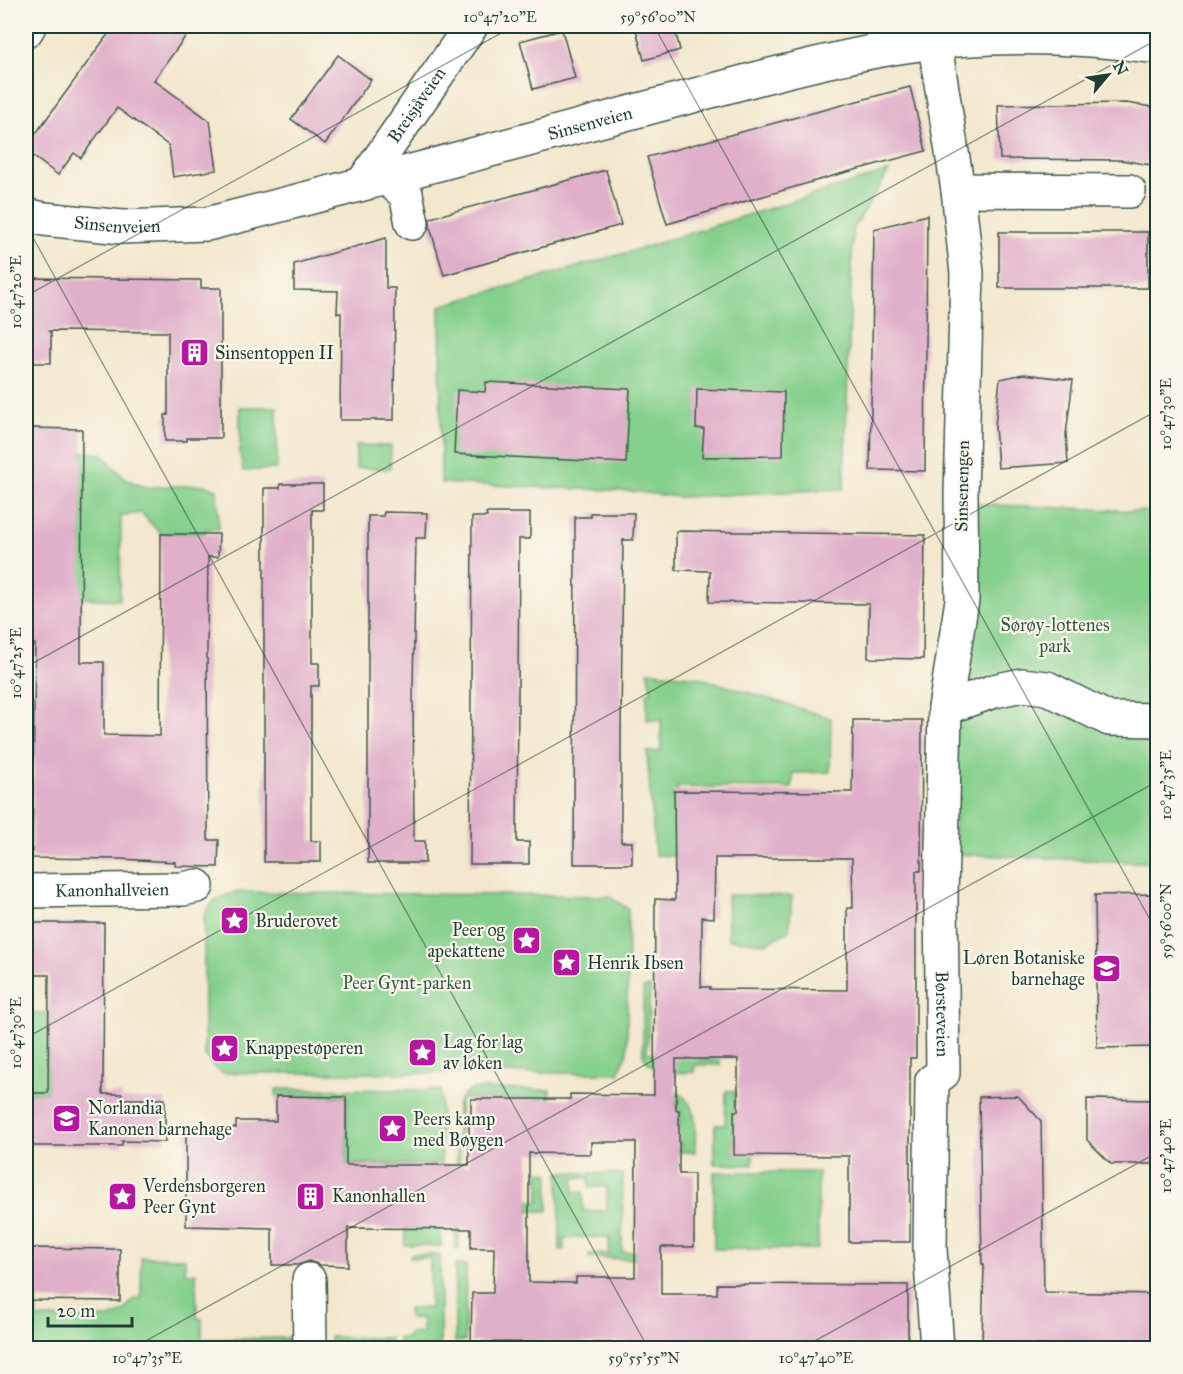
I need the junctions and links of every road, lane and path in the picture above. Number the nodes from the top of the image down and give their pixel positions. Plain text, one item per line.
1 (29, 26) edge
2 (471, 26) edge
3 (26, 31) edge
4 (934, 34) edge
5 (1158, 47) edge
6 (374, 181) junction
7 (958, 190) junction
8 (1128, 191) dead end
9 (26, 215) edge
10 (412, 223) dead end
11 (945, 708) junction
12 (1158, 720) edge
13 (197, 886) dead end
14 (26, 891) edge
15 (309, 1280) dead end
16 (310, 1348) edge
17 (937, 1348) edge

1 - 3 street
2 - 6 street, Breisjåveien
4 - 5 street, Sinsenveien
4 - 6 street, Sinsenveien
4 - 7 street, Sinsenengen
6 - 9 street, Sinsenveien
6 - 10 street
7 - 8 street
7 - 11 street, Sinsenengen
11 - 12 street
11 - 17 street, Børsteveien
13 - 14 street, Kanonhallveien
15 - 16 street

